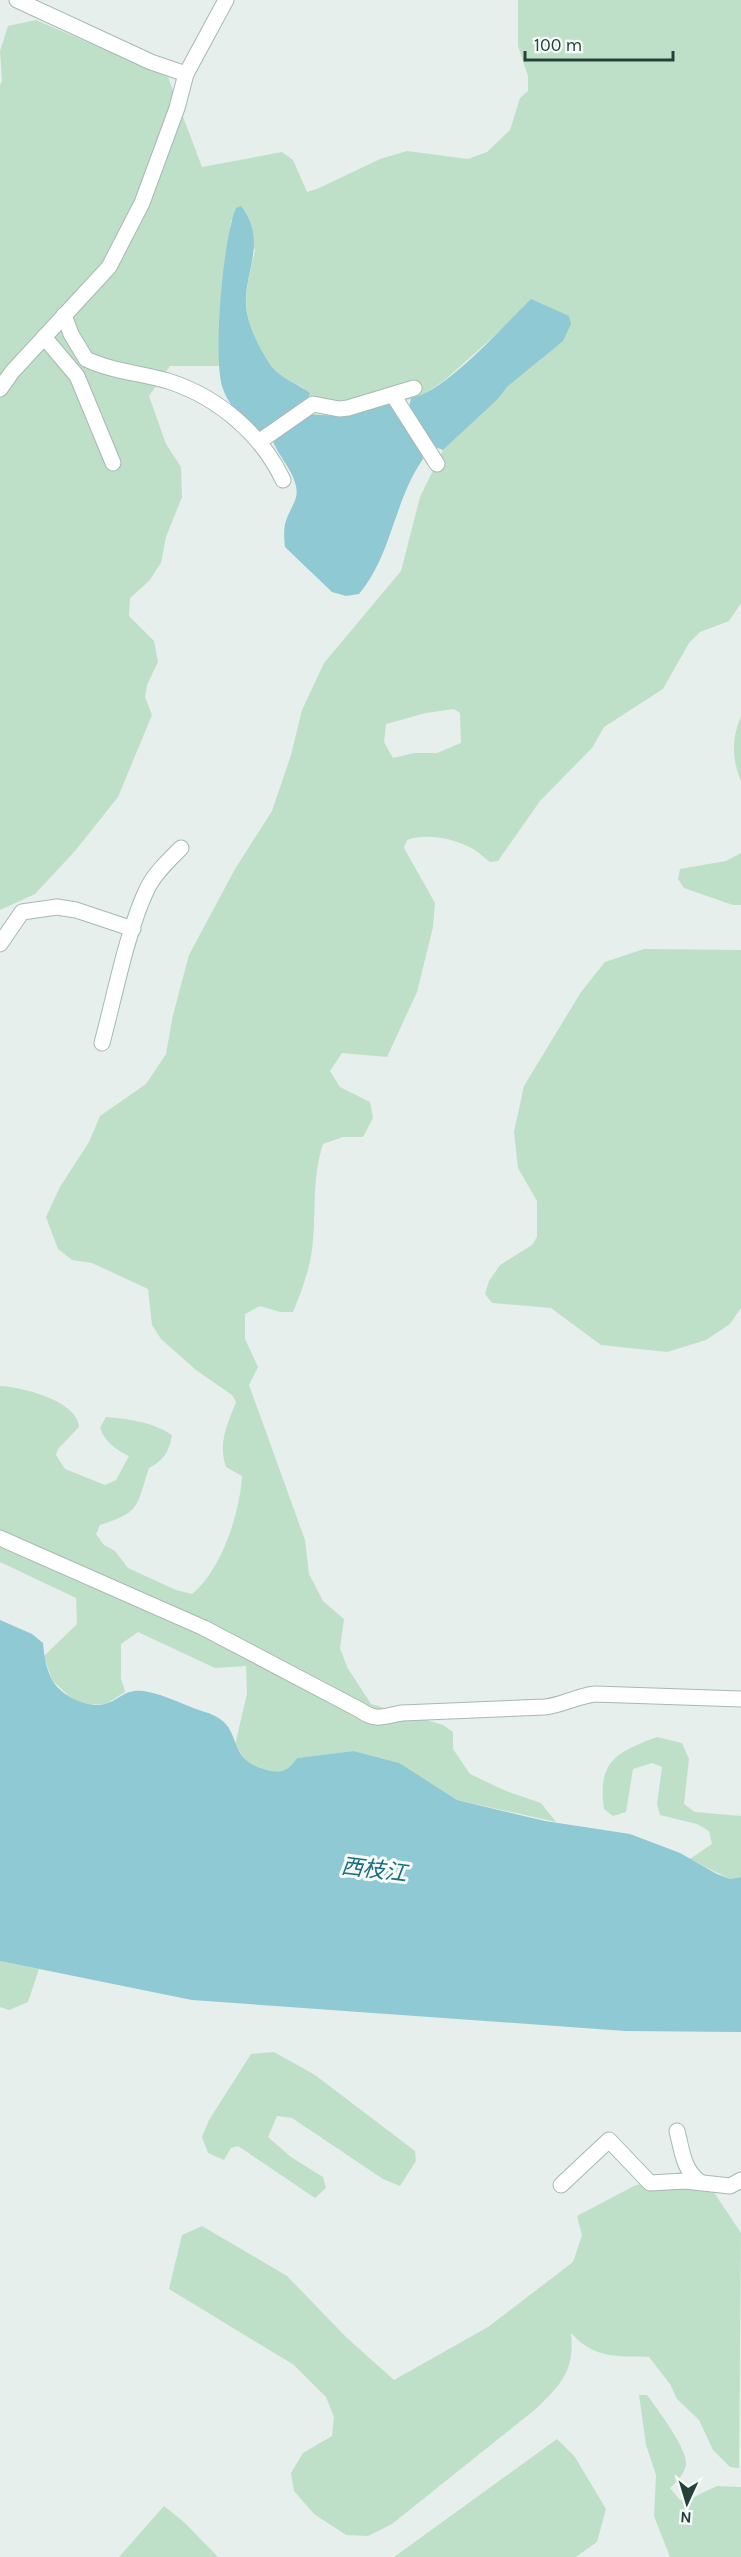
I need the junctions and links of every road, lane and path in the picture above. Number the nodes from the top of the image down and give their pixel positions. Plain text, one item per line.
1 (17, 0) edge
2 (226, 0) edge
3 (186, 74) junction
4 (64, 315) junction
5 (44, 337) junction
6 (414, 388) dead end
7 (0, 389) edge
8 (393, 395) junction
9 (260, 441) junction
10 (113, 463) dead end
11 (437, 464) dead end
12 (283, 480) dead end
13 (181, 848) dead end
14 (133, 929) junction
15 (0, 944) edge
16 (102, 1042) dead end
17 (0, 1538) edge
18 (741, 1699) edge
19 (677, 2131) dead end
20 (741, 2180) edge
21 (700, 2182) junction
22 (561, 2185) dead end

1 - 3 street
2 - 3 street
3 - 4 street
4 - 5 street
4 - 9 street
5 - 7 street
5 - 10 street
6 - 8 street
8 - 9 street
8 - 11 street
9 - 12 street
13 - 14 street
14 - 15 street
14 - 16 street
17 - 18 street
19 - 21 street
20 - 21 street
21 - 22 street

